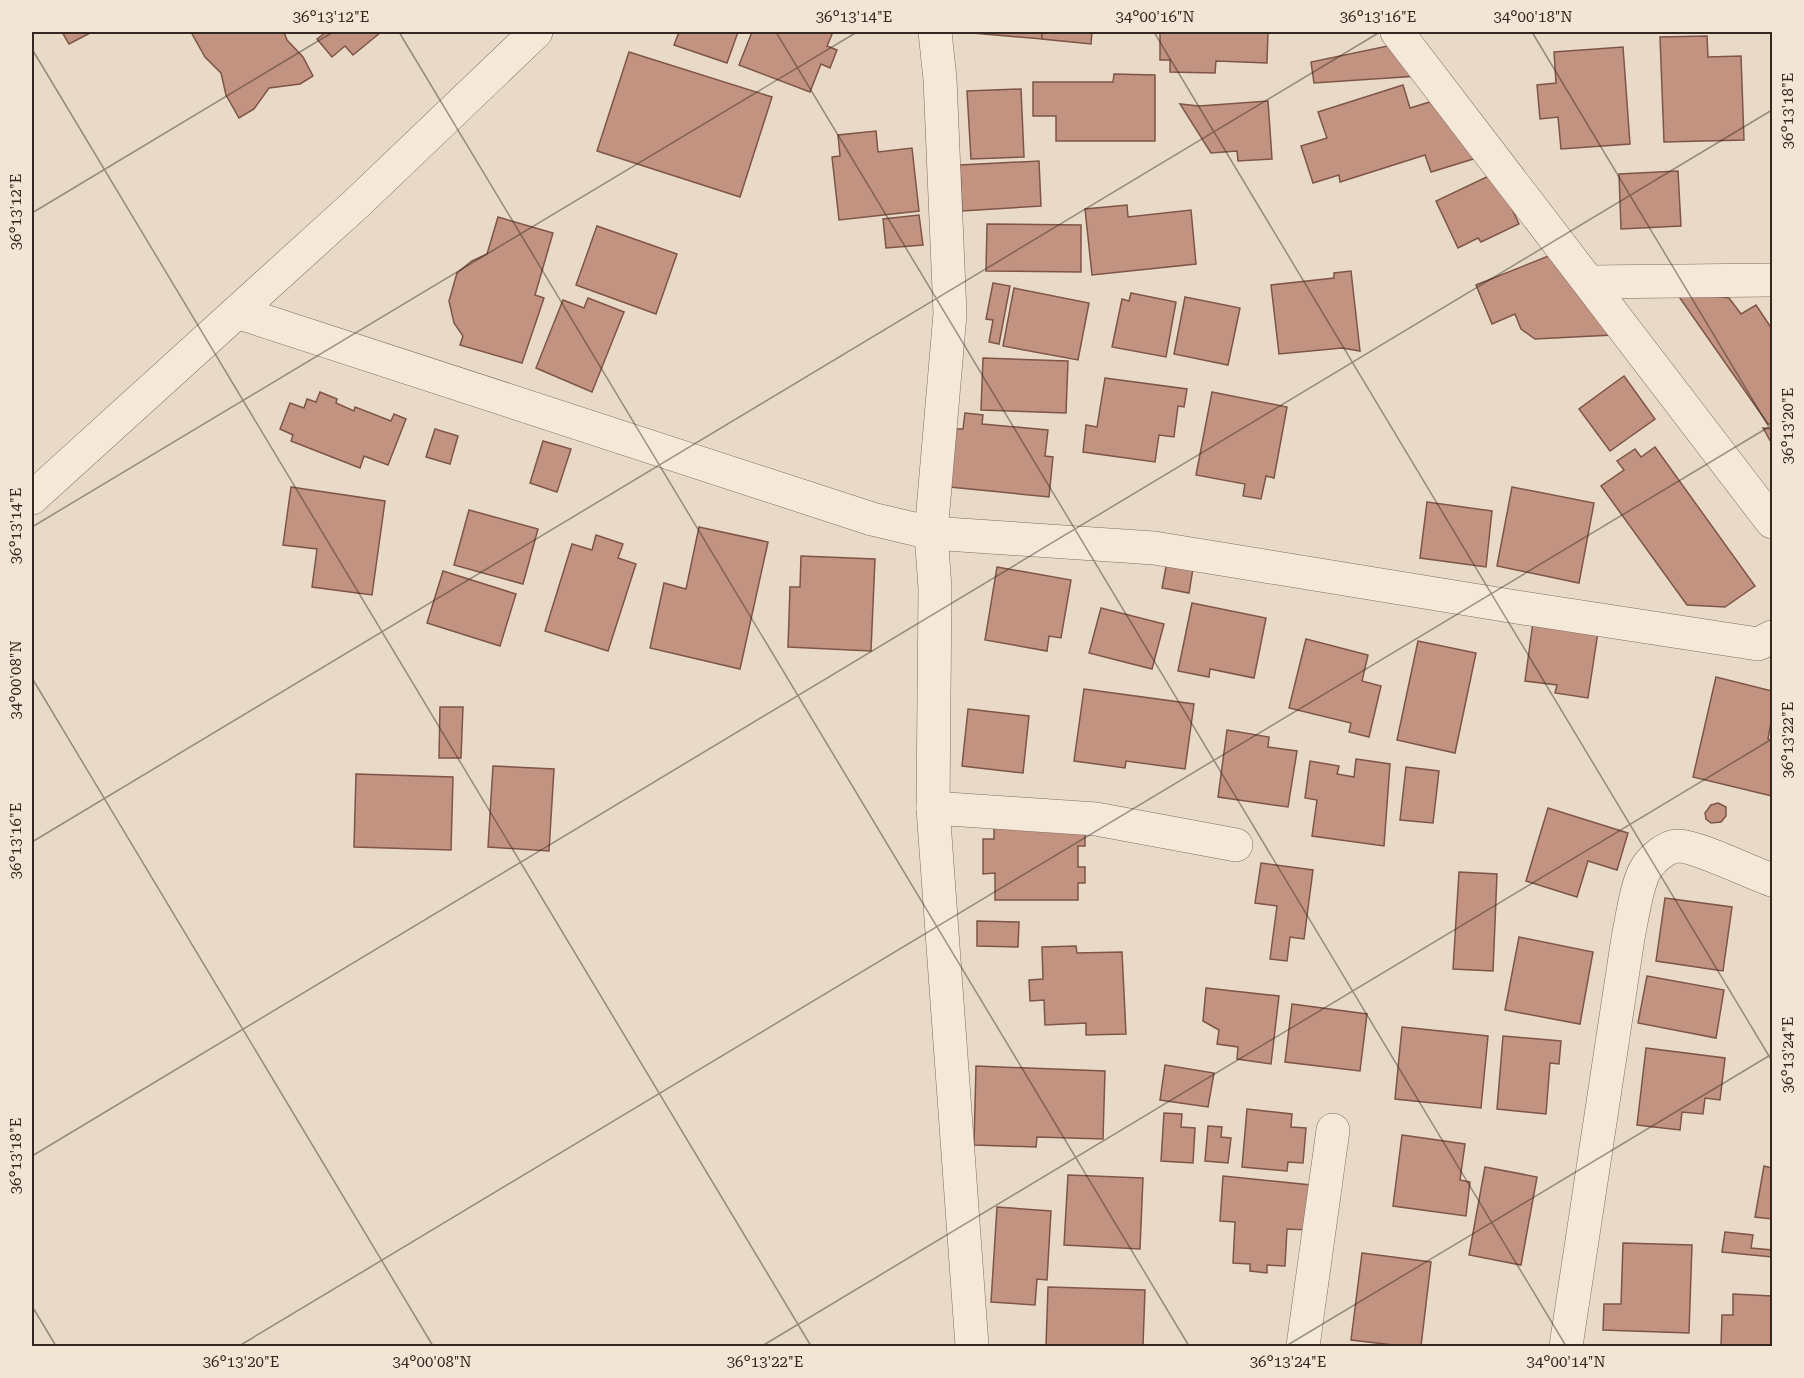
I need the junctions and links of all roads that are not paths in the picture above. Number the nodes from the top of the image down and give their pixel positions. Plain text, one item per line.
1 (536, 32) edge
2 (935, 32) edge
3 (1397, 32) edge
4 (1773, 280) edge
5 (1590, 282) junction
6 (237, 312) junction
7 (32, 498) edge
8 (1773, 522) edge
9 (931, 533) junction
10 (1773, 637) edge
11 (933, 808) junction
12 (1236, 845) dead end
13 (1773, 880) edge
14 (1333, 1130) dead end
15 (972, 1347) edge
16 (1303, 1347) edge
17 (1566, 1347) edge

1 - 6 street
2 - 9 street
3 - 5 street
4 - 5 street
5 - 8 street
6 - 7 street
6 - 9 street
9 - 10 street
9 - 11 street
11 - 12 street
11 - 15 street
13 - 17 street
14 - 16 street

